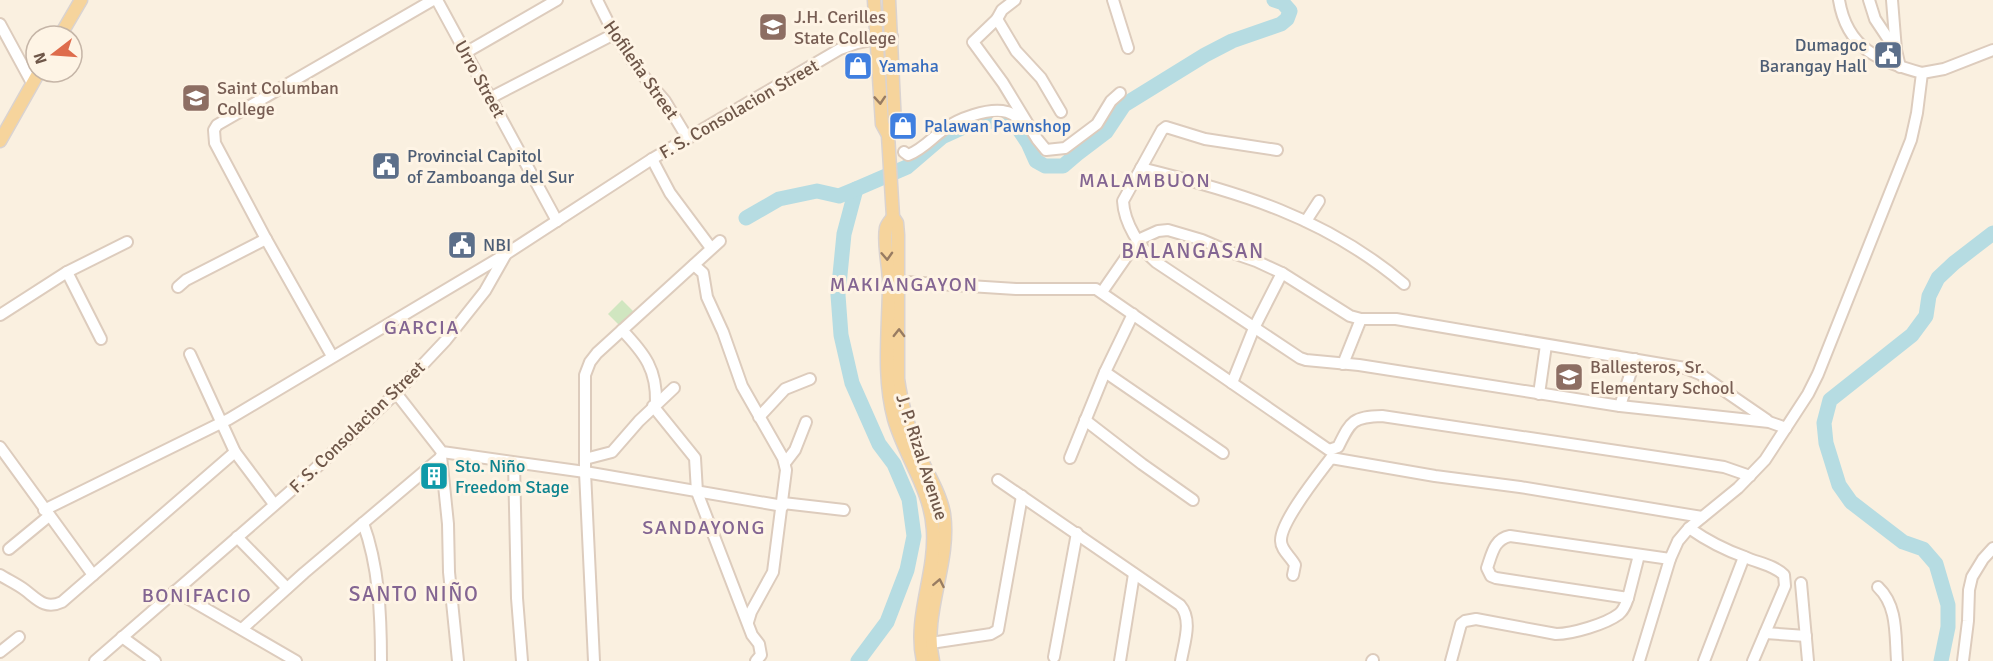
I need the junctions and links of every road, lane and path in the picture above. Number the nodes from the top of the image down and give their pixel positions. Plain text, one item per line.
1 (81, 0) edge
2 (435, 0) edge
3 (557, 0) edge
4 (597, 0) edge
5 (874, 0) edge
6 (889, 0) edge
7 (1015, 0) edge
8 (1113, 0) edge
9 (1839, 0) edge
10 (1869, 0) edge
11 (1892, 0) edge
12 (997, 19) junction
13 (0, 24) edge
14 (67, 24) edge
15 (614, 34) junction
16 (892, 36) junction
17 (876, 38) junction
18 (1128, 48) dead end
19 (1896, 50) junction
20 (1993, 51) edge
21 (465, 53) junction
22 (24, 60) edge
23 (1900, 67) junction
24 (1922, 73) junction
25 (33, 84) edge
26 (1120, 93) dead end
27 (490, 98) junction
28 (1061, 112) dead end
29 (1032, 129) junction
30 (888, 135) junction
31 (688, 139) junction
32 (0, 141) edge
33 (1277, 150) dead end
34 (904, 152) dead end
35 (652, 159) junction
36 (1141, 168) junction
37 (1319, 201) dead end
38 (557, 221) junction
39 (1306, 221) junction
40 (266, 239) junction
41 (1138, 240) junction
42 (127, 242) dead end
43 (507, 254) junction
44 (694, 265) junction
45 (68, 272) junction
46 (1282, 273) junction
47 (894, 280) junction
48 (1404, 284) dead end
49 (178, 287) dead end
50 (1102, 292) junction
51 (1133, 314) junction
52 (0, 315) edge
53 (1360, 319) junction
54 (1254, 328) junction
55 (622, 330) junction
56 (101, 339) dead end
57 (1546, 345) junction
58 (190, 354) dead end
59 (332, 356) junction
60 (1635, 359) junction
61 (1343, 364) junction
62 (1105, 372) junction
63 (810, 379) dead end
64 (1232, 383) junction
65 (674, 388) dead end
66 (396, 393) junction
67 (1539, 394) junction
68 (655, 405) junction
69 (1620, 406) junction
70 (759, 417) junction
71 (1085, 420) junction
72 (221, 422) junction
73 (806, 422) dead end
74 (1769, 422) junction
75 (1786, 428) junction
76 (0, 447) edge
77 (235, 452) junction
78 (1223, 453) dead end
79 (1330, 454) junction
80 (441, 455) junction
81 (1070, 458) dead end
82 (585, 459) junction
83 (4, 460) edge
84 (514, 463) junction
85 (785, 463) junction
86 (585, 472) junction
87 (1750, 476) junction
88 (998, 480) dead end
89 (697, 492) junction
90 (1022, 496) junction
91 (1193, 500) dead end
92 (274, 504) junction
93 (783, 504) junction
94 (844, 510) dead end
95 (47, 513) junction
96 (1702, 517) junction
97 (363, 523) junction
98 (1689, 528) junction
99 (1077, 533) junction
100 (237, 537) junction
101 (1993, 548) edge
102 (9, 549) dead end
103 (1640, 555) junction
104 (1744, 557) junction
105 (1670, 559) junction
106 (1134, 574) junction
107 (0, 575) edge
108 (93, 575) junction
109 (1293, 575) dead end
110 (1801, 583) dead end
111 (1878, 587) dead end
112 (287, 588) junction
113 (175, 591) junction
114 (1628, 598) junction
115 (748, 622) junction
116 (242, 628) junction
117 (1765, 633) junction
118 (1806, 636) junction
119 (19, 637) dead end
120 (122, 637) junction
121 (925, 644) junction
122 (0, 652) edge
123 (1054, 657) dead end
124 (95, 661) edge
125 (156, 661) edge
126 (296, 661) edge
127 (381, 661) edge
128 (458, 661) edge
129 (522, 661) edge
130 (594, 661) edge
131 (756, 661) edge
132 (923, 661) edge
133 (933, 661) edge
134 (1120, 661) edge
135 (1181, 661) edge
136 (1451, 661) edge
137 (1639, 661) edge
138 (1704, 661) edge
139 (1753, 661) edge
140 (1808, 661) edge
141 (1897, 661) edge
142 (1963, 661) edge

1 - 14 main road
2 - 21 street, Urro Street
2 - 40 street
3 - 21 street
4 - 15 street, Hofileña Street
5 - 17 main road, J. P. Rizal Avenue
6 - 16 main road, J. P. Rizal Avenue
7 - 12 street
8 - 18 street
9 - 23 street
10 - 19 street
11 - 19 street
12 - 28 street
12 - 29 street
13 - 22 street
15 - 27 street
15 - 31 street, Hofileña Street
16 - 17 street, F. S. Consolacion Street
16 - 30 main road, J. P. Rizal Avenue
17 -> 30 main road, J. P. Rizal Avenue
17 - 31 street, F. S. Consolacion Street
19 - 23 street
20 - 24 street
21 - 27 street, Urro Street
23 - 24 street
24 - 75 street
25 - 32 main road
26 - 29 street
27 - 38 street, Urro Street
29 - 34 street
30 - 47 main road, J. P. Rizal Avenue
31 - 35 street, F. S. Consolacion Street
33 - 36 street
35 - 38 street, F. S. Consolacion Street
35 - 44 street
36 - 39 street
36 - 41 street
37 - 39 street
38 - 43 street, F. S. Consolacion Street
39 - 48 street
40 - 49 street
40 - 59 street
41 - 46 street
41 - 50 street
41 - 54 street
42 - 45 street
43 - 59 street
43 - 66 street, F. S. Consolacion Street
44 - 55 street
44 - 70 street
45 - 52 street
45 - 56 street
46 - 53 street
46 - 54 street
47 - 50 street
47 - 121 main road, J. P. Rizal Avenue
50 - 51 street
51 - 62 street
51 - 64 street
53 - 57 street
53 - 61 street
54 - 61 street
54 - 64 street
55 - 68 street
55 - 82 street
57 - 60 street
57 - 67 street
58 - 72 street
59 - 72 street
60 - 69 street
60 - 74 street
61 - 67 street
62 - 71 street
62 - 78 street
63 - 70 street
64 - 79 street
65 - 68 street
66 - 80 street
66 - 92 street, F. S. Consolacion Street
67 - 69 street
68 - 82 street
68 - 89 street
69 - 74 street
70 - 85 street
71 - 81 street
71 - 91 street
72 - 77 street
72 - 95 street
73 - 85 street
74 - 75 street
75 - 87 street
76 - 83 street
77 - 92 street
77 - 108 street
79 - 87 street
79 - 96 street
79 - 109 street
80 - 84 street
80 - 97 street
80 - 128 street
82 - 86 street
83 - 95 street
84 - 86 street
84 - 129 street
85 - 93 street
86 - 89 street
86 - 130 street
87 - 96 street
88 - 90 street
89 - 93 street
89 - 115 street
90 - 99 street
90 - 121 street
92 - 100 street, F. S. Consolacion Street
93 - 94 street
93 - 115 street
95 - 102 street
95 - 108 street
96 - 98 street
97 - 112 street
97 - 127 street
98 - 104 street
98 - 105 street
99 - 106 street
99 - 123 street
100 - 112 street
100 - 113 street, F. S. Consolacion Street
101 - 142 street
103 - 105 street
103 - 114 street
103 - 114 street
104 - 117 street
104 - 138 street
105 - 137 street
106 - 134 street
106 - 135 street
107 - 108 street
110 - 118 street
111 - 141 street
112 - 116 street
113 - 116 street
113 - 120 street, F. S. Consolacion Street
114 - 136 street
115 - 131 street
116 - 126 street
117 - 118 street
117 - 139 street
118 - 140 street
119 - 122 street
120 - 124 street, F. S. Consolacion Street
120 - 125 street
121 - 132 main road, J. P. Rizal Avenue
121 - 133 main road, J. P. Rizal Avenue

